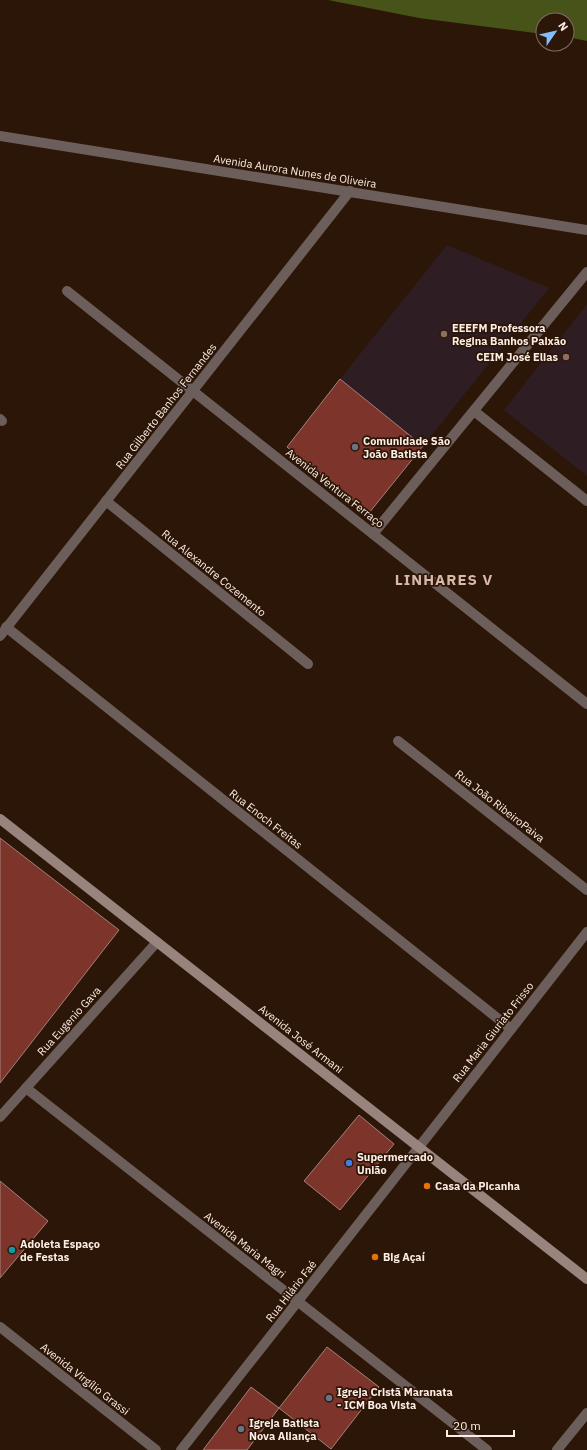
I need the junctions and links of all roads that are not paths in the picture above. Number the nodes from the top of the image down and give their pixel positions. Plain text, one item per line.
1 (0, 136) edge
2 (350, 191) junction
3 (587, 230) edge
4 (587, 272) edge
5 (67, 292) dead end
6 (193, 391) junction
7 (474, 411) junction
8 (106, 501) junction
9 (587, 501) edge
10 (373, 534) junction
11 (3, 632) edge
12 (308, 664) dead end
13 (587, 704) edge
14 (398, 741) dead end
15 (0, 819) edge
16 (587, 890) edge
17 (587, 932) edge
18 (157, 942) junction
19 (511, 1029) junction
20 (26, 1088) junction
21 (0, 1117) edge
22 (419, 1147) junction
23 (587, 1279) edge
24 (298, 1301) junction
25 (0, 1327) edge
26 (587, 1412) edge
27 (156, 1450) edge
28 (181, 1450) edge
29 (487, 1450) edge
30 (558, 1450) edge

1 - 2 street, Avenida Aurora Nunes de Oliveira
2 - 3 street, Avenida Aurora Nunes de Oliveira
2 - 6 street, Rua Gilberto Banhos Fernandes
4 - 7 street
5 - 6 street, Avenida Ventura Ferraço
6 - 8 street, Rua Gilberto Banhos Fernandes
6 - 10 street, Avenida Ventura Ferraço
7 - 9 street
7 - 10 street
8 - 11 street, Rua Gilberto Banhos Fernandes
8 - 12 street, Rua Alexandre Cozemento
10 - 13 street, Avenida Ventura Ferraço
11 - 19 street, Rua Enoch Freitas
14 - 16 street, Rua João RibeiroPaiva
15 - 18 main road, Avenida José Armani
17 - 19 street, Rua Maria Giuriato Frisso
18 - 20 street, Rua Eugenio Gava
18 - 22 main road, Avenida José Armani
19 - 22 street, Rua Maria Giuriato Frisso
20 - 21 street, Rua Eugenio Gava
20 - 24 street, Avenida Maria Magri
22 - 23 main road, Avenida José Armani
22 - 24 street, Rua Hilário Faé
24 - 28 street, Rua Hilário Faé
24 - 29 street, Avenida Maria Magri
25 - 27 street, Avenida Virgílio Grassi
26 - 30 street

